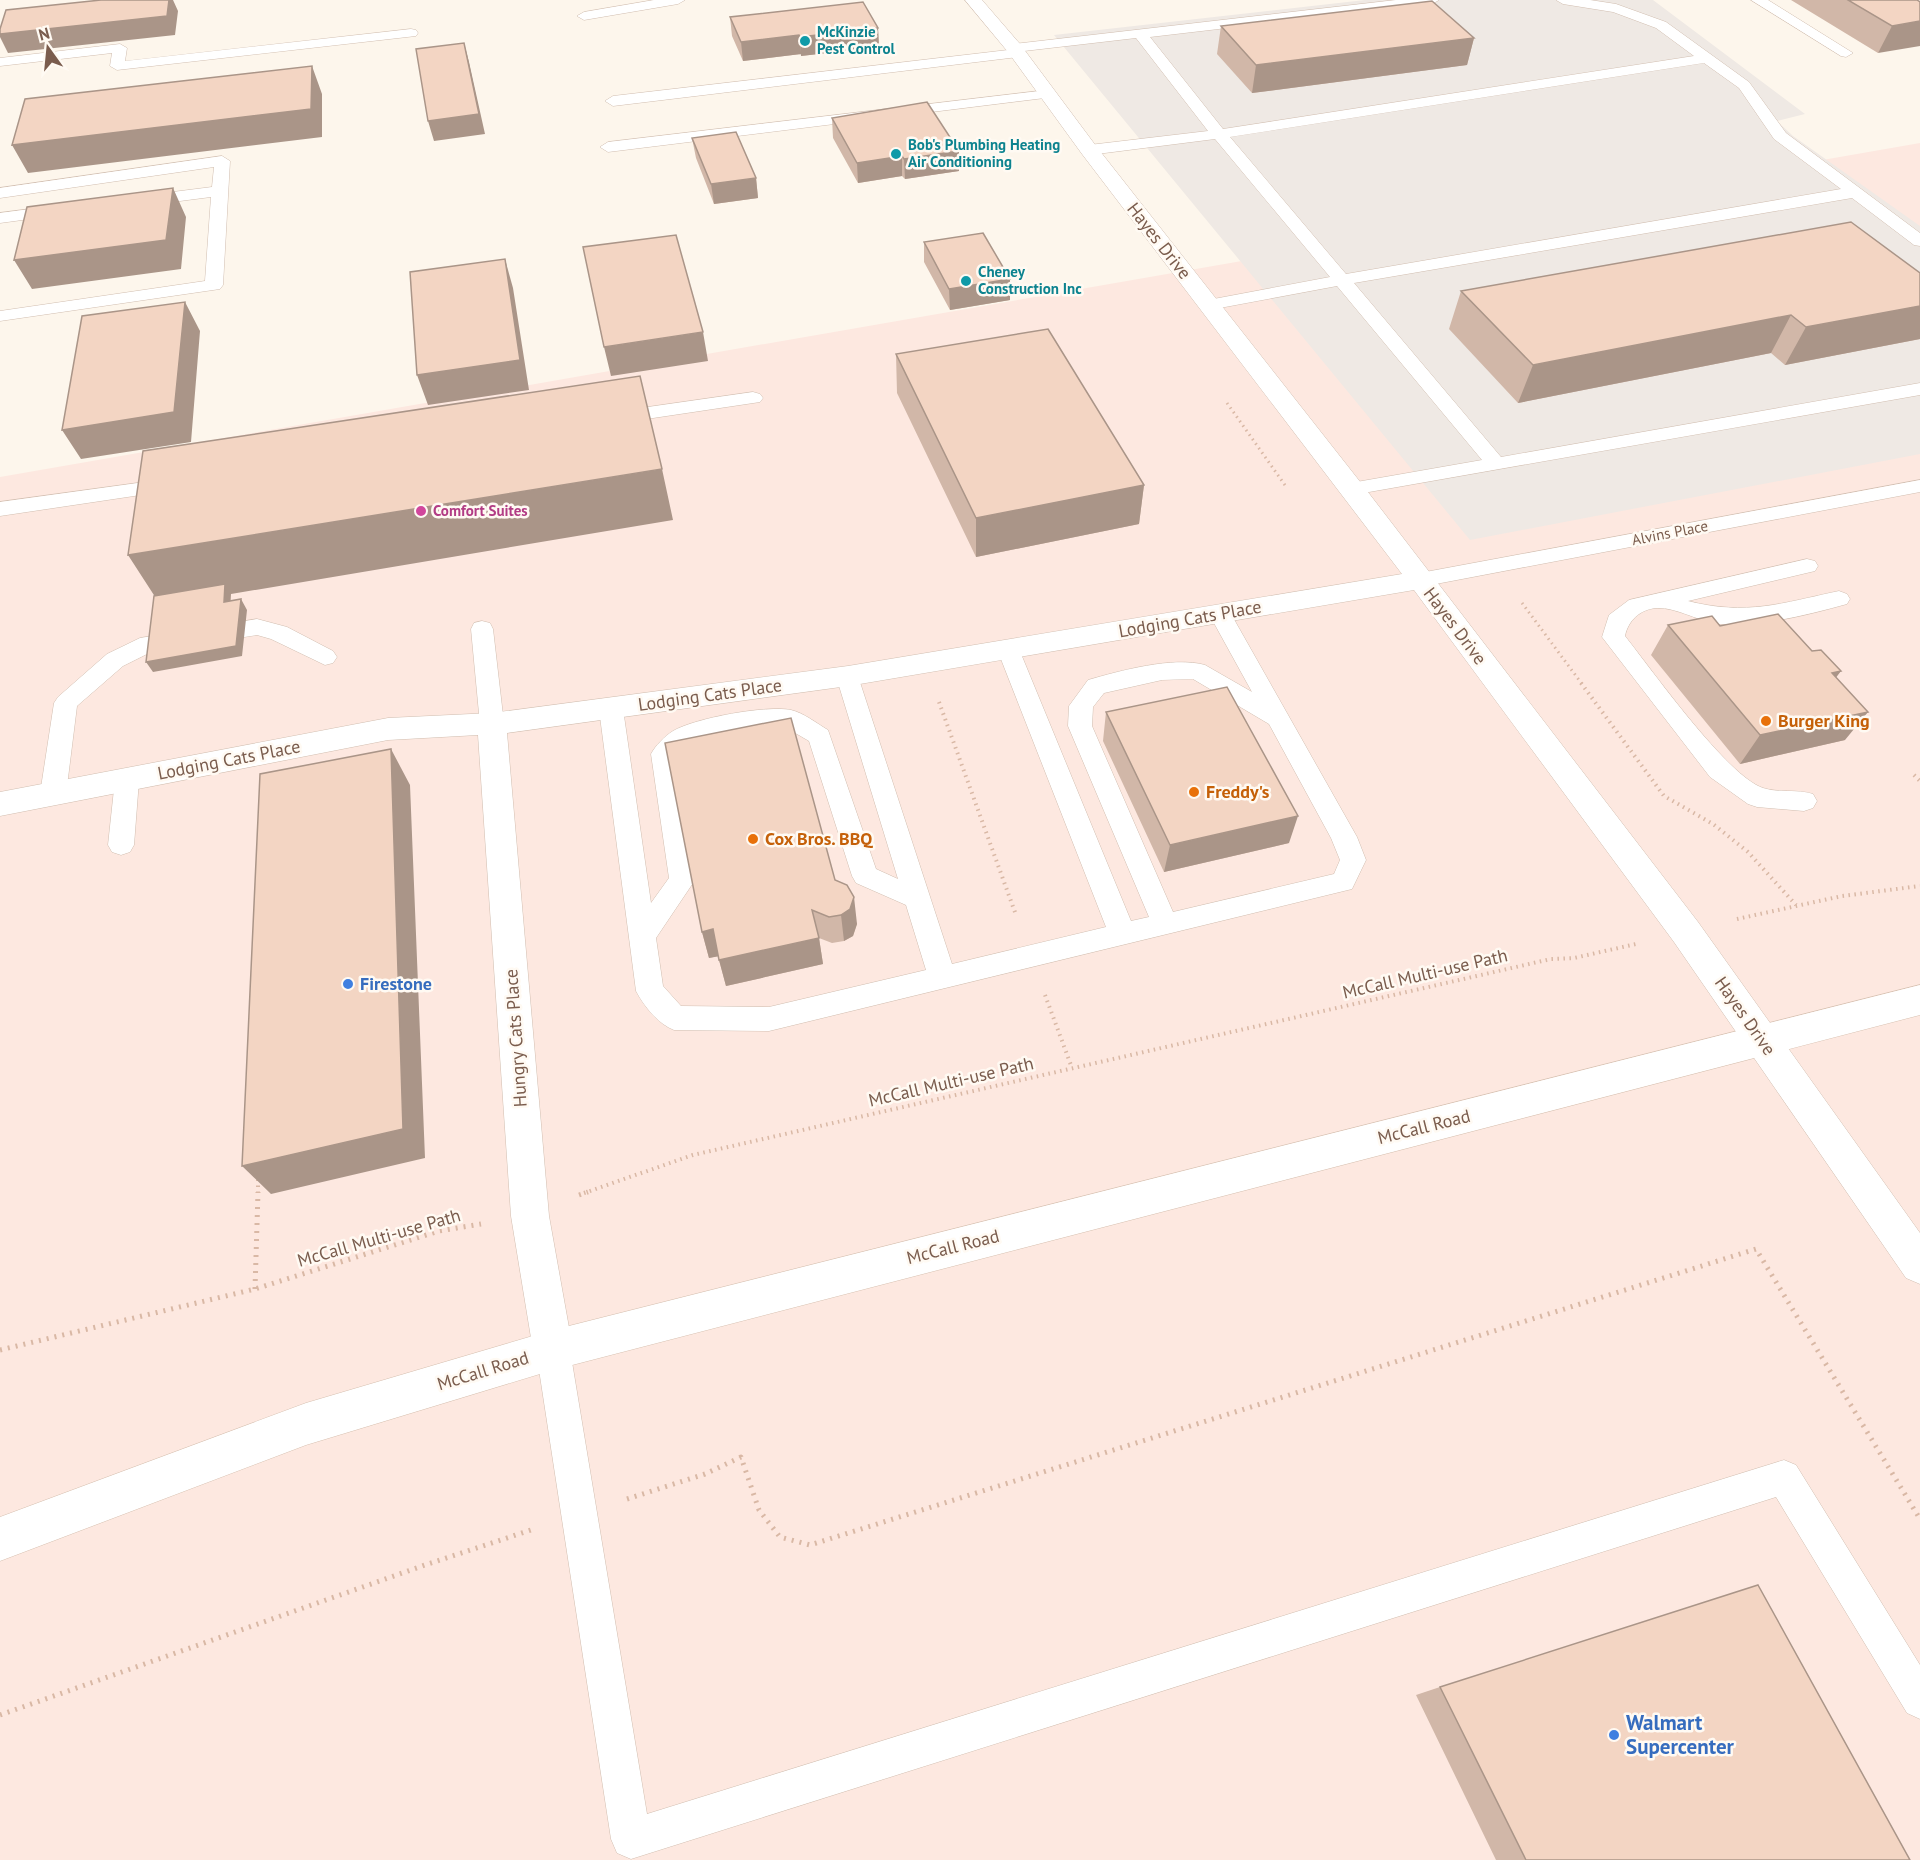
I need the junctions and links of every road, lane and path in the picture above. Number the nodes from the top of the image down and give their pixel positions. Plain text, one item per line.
1 (678, 0) edge
2 (973, 0) edge
3 (1431, 0) edge
4 (1563, 0) edge
5 (1758, 0) edge
6 (584, 16) dead end
7 (411, 33) dead end
8 (1140, 34) junction
9 (1016, 50) junction
10 (1846, 53) dead end
11 (1708, 58) junction
12 (0, 62) edge
13 (1048, 94) junction
14 (613, 100) dead end
15 (1219, 134) junction
16 (608, 147) dead end
17 (1089, 150) junction
18 (220, 191) junction
19 (1855, 192) junction
20 (0, 193) edge
21 (125, 202) edge
22 (77, 208) edge
23 (0, 218) edge
24 (1920, 241) edge
25 (1341, 280) junction
26 (1209, 305) junction
27 (0, 316) edge
28 (1920, 389) edge
29 (753, 398) dead end
30 (588, 422) edge
31 (1497, 465) junction
32 (190, 481) edge
33 (1920, 486) edge
34 (1352, 489) junction
35 (0, 509) edge
36 (1807, 566) dead end
37 (1420, 580) junction
38 (1839, 599) dead end
39 (1512, 600) dead end
40 (1656, 600) junction
41 (1220, 614) junction
42 (482, 629) dead end
43 (1008, 649) junction
44 (325, 657) dead end
45 (925, 663) junction
46 (848, 676) junction
47 (610, 709) junction
48 (1278, 718) junction
49 (492, 724) junction
50 (1914, 775) dead end
51 (127, 780) junction
52 (1920, 781) edge
53 (53, 794) junction
54 (1804, 801) dead end
55 (0, 804) edge
56 (121, 844) dead end
57 (1920, 886) edge
58 (917, 898) junction
59 (1796, 905) junction
60 (1165, 924) junction
61 (1686, 932) junction
62 (1123, 935) junction
63 (642, 937) junction
64 (1031, 956) junction
65 (942, 977) junction
66 (1920, 1000) edge
67 (1762, 1041) junction
68 (1071, 1068) junction
69 (258, 1168) edge
70 (262, 1186) edge
71 (258, 1192) junction
72 (530, 1216) junction
73 (1920, 1265) edge
74 (255, 1289) junction
75 (0, 1350) edge
76 (553, 1350) junction
77 (580, 1514) junction
78 (1920, 1519) edge
79 (0, 1539) edge
80 (1920, 1700) edge
81 (0, 1715) edge

1 - 6 lane
2 - 9 street, Hayes Drive
3 - 8 lane
4 - 11 lane
5 - 10 lane
7 - 12 lane
8 - 9 lane
8 - 15 lane
9 - 13 street, Hayes Drive
9 - 14 lane
11 - 15 lane
11 - 19 lane
13 - 16 lane
13 - 17 street, Hayes Drive
15 - 17 lane
15 - 25 lane
17 - 26 street, Hayes Drive
18 - 20 lane
18 - 21 lane
18 - 27 lane
19 - 24 lane
19 - 25 lane
22 - 23 lane
25 - 26 lane
25 - 31 lane
26 - 34 street, Hayes Drive
28 - 31 lane
29 - 30 lane
31 - 34 lane
32 - 35 lane
33 - 37 lane, Alvins Place
34 - 37 street, Hayes Drive
36 - 40 lane
37 - 41 street, Lodging Cats Place
37 - 61 street, Hayes Drive
38 - 40 lane
39 - 59 path
40 - 54 lane
41 - 43 street, Lodging Cats Place
41 - 48 lane
42 - 49 lane
43 - 45 street, Lodging Cats Place
43 - 62 lane
44 - 53 lane
45 - 46 street, Lodging Cats Place
45 - 64 path
46 - 47 street, Lodging Cats Place
46 - 58 lane
47 - 49 street, Lodging Cats Place
47 - 63 lane
48 - 60 lane
48 - 60 lane
49 - 51 street, Lodging Cats Place
49 - 72 street, Hungry Cats Place
50 - 52 path
51 - 53 street, Lodging Cats Place
51 - 56 lane
53 - 55 street, Lodging Cats Place
57 - 59 path, McCall Multi-use Path
58 - 63 lane
58 - 65 lane
59 - 61 path, McCall Multi-use Path
60 - 62 lane
61 - 67 street, Hayes Drive
61 - 68 path, McCall Multi-use Path
62 - 64 lane
63 - 65 lane
64 - 65 lane
64 - 68 path
66 - 67 street, McCall Road
67 - 73 street, Hayes Drive
67 - 76 street, McCall Road
68 - 72 path, McCall Multi-use Path
69 - 71 path
70 - 71 path
71 - 74 path
72 - 74 path, McCall Multi-use Path
72 - 76 street, Hungry Cats Place
74 - 75 path, McCall Multi-use Path
76 - 77 lane
76 - 79 street, McCall Road
77 - 78 path
77 - 80 lane
77 - 81 path

